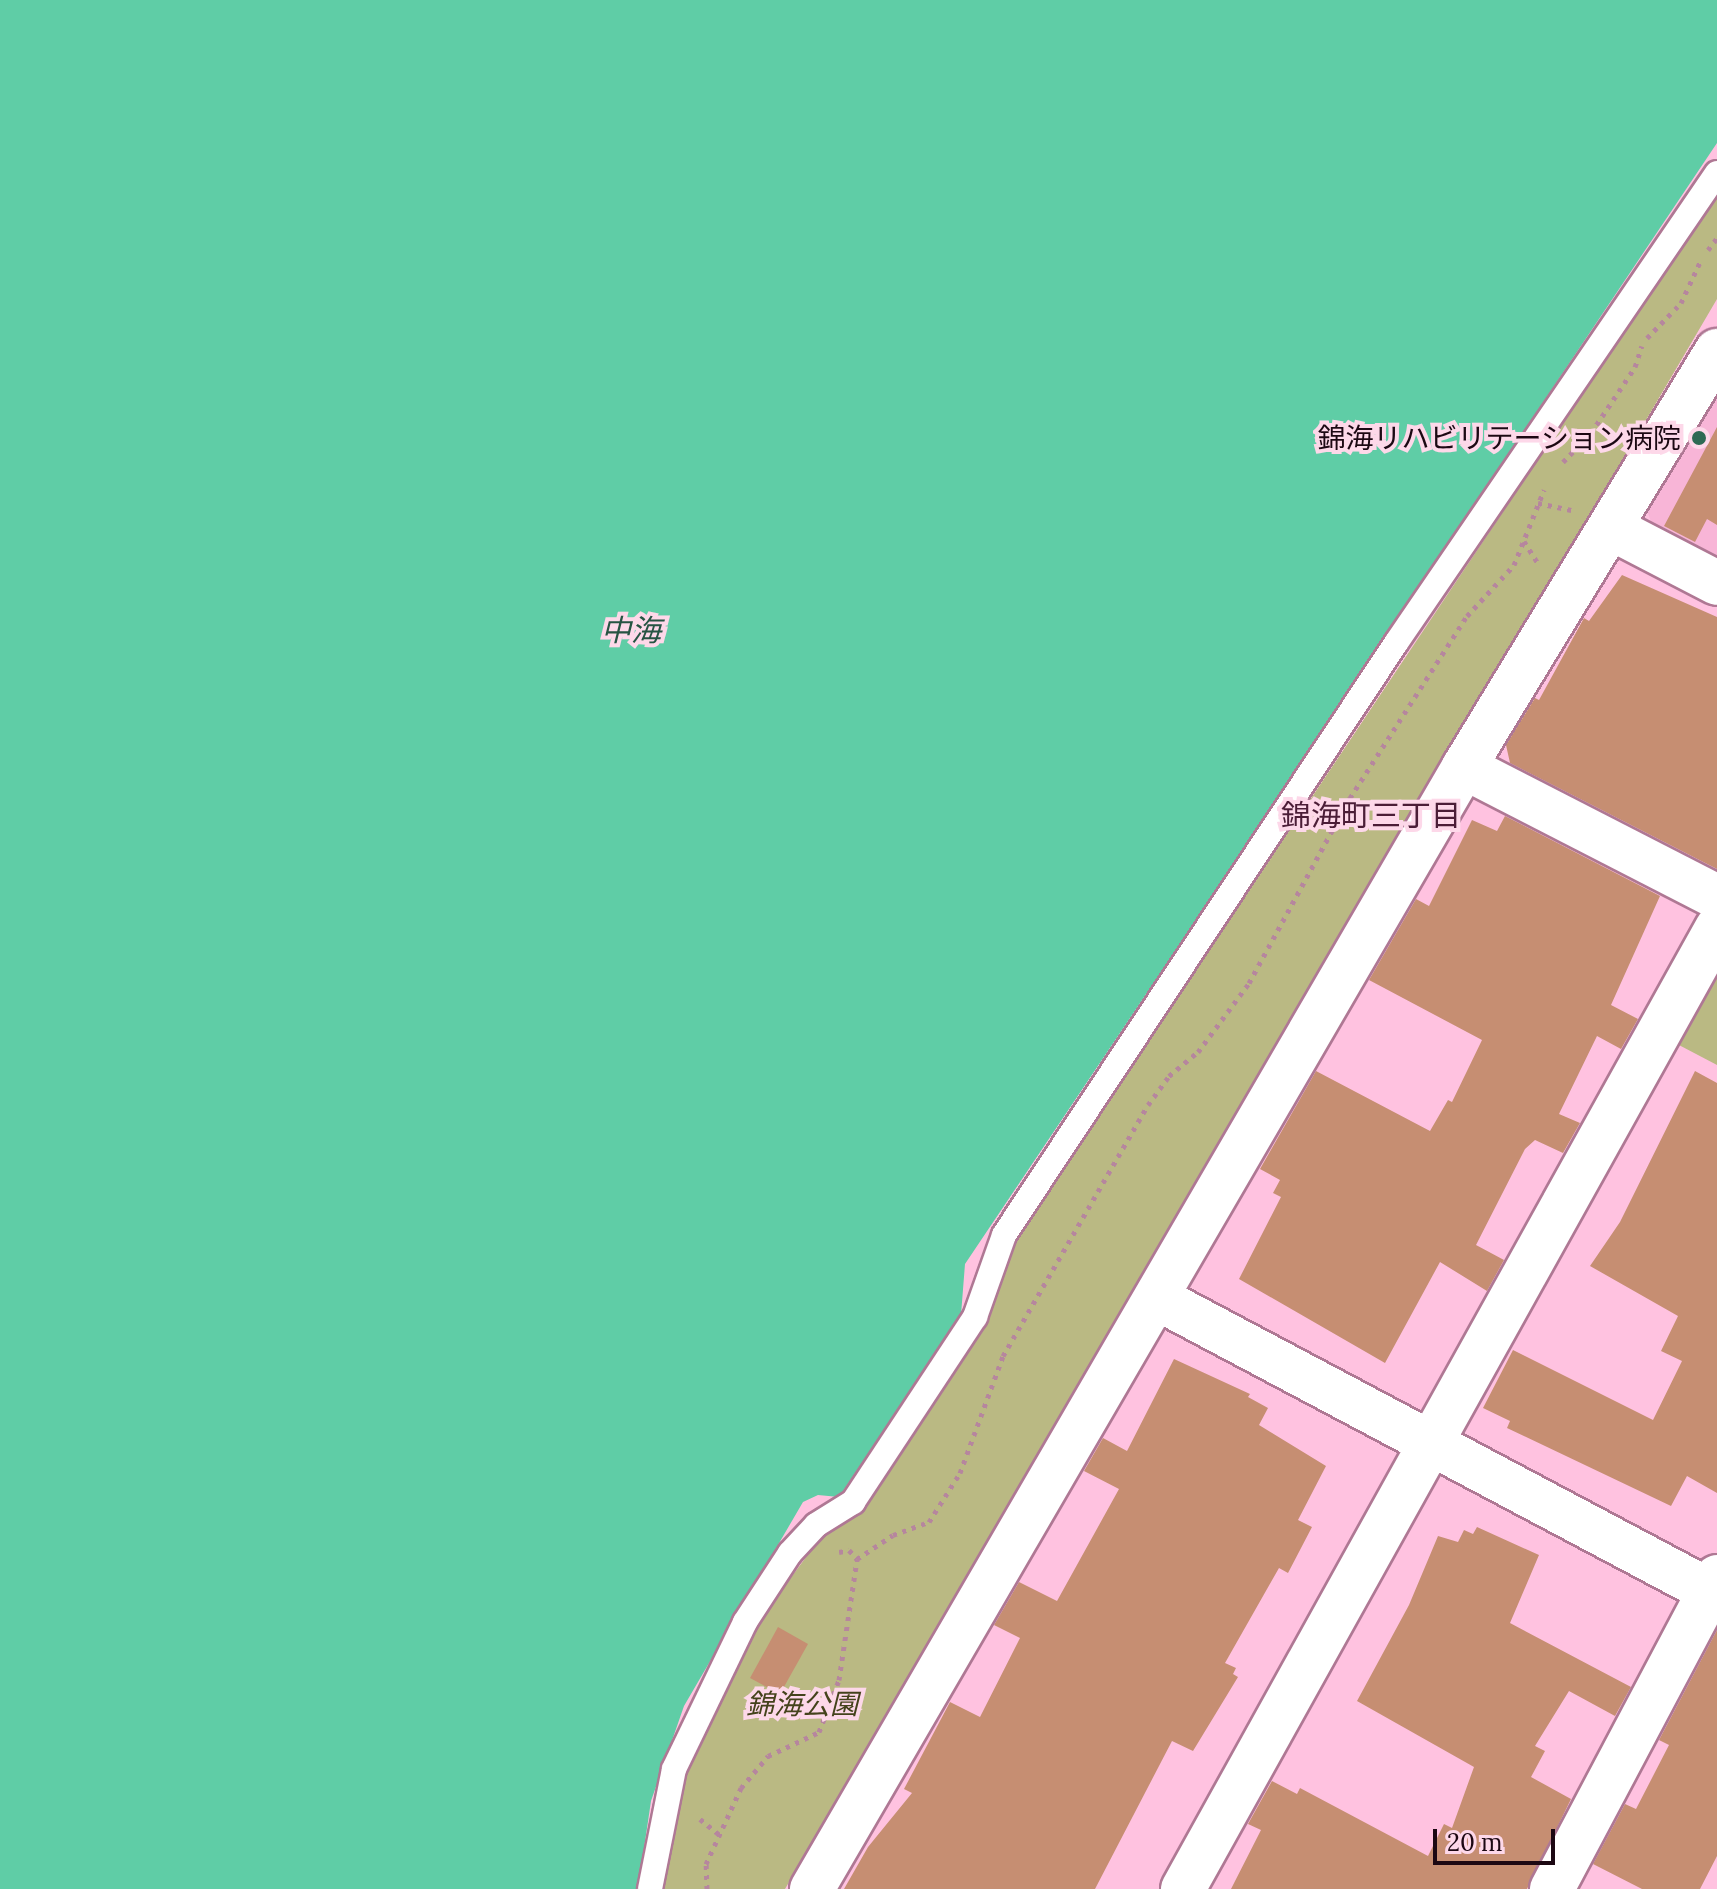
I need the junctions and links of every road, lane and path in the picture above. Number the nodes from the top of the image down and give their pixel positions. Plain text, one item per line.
1 (1717, 173) edge
2 (1717, 238) edge
3 (1717, 351) edge
4 (1553, 472) dead end
5 (1548, 482) dead end
6 (1611, 528) junction
7 (1717, 583) edge
8 (1464, 767) junction
9 (1717, 897) edge
10 (1717, 928) edge
11 (1157, 1298) junction
12 (1433, 1446) junction
13 (857, 1559) junction
14 (828, 1563) dead end
15 (1715, 1588) edge
16 (699, 1815) dead end
17 (720, 1835) junction
18 (650, 1889) edge
19 (707, 1889) edge
20 (812, 1889) edge
21 (1183, 1889) edge
22 (1552, 1889) edge

1 - 18 lane
2 - 4 path
3 - 6 street
5 - 13 path
6 - 7 street
6 - 8 street
8 - 9 street
8 - 11 street
10 - 12 street
11 - 12 street
11 - 20 street
12 - 15 street
12 - 21 street
13 - 14 path
13 - 17 path
15 - 22 street
16 - 17 path
17 - 19 path

